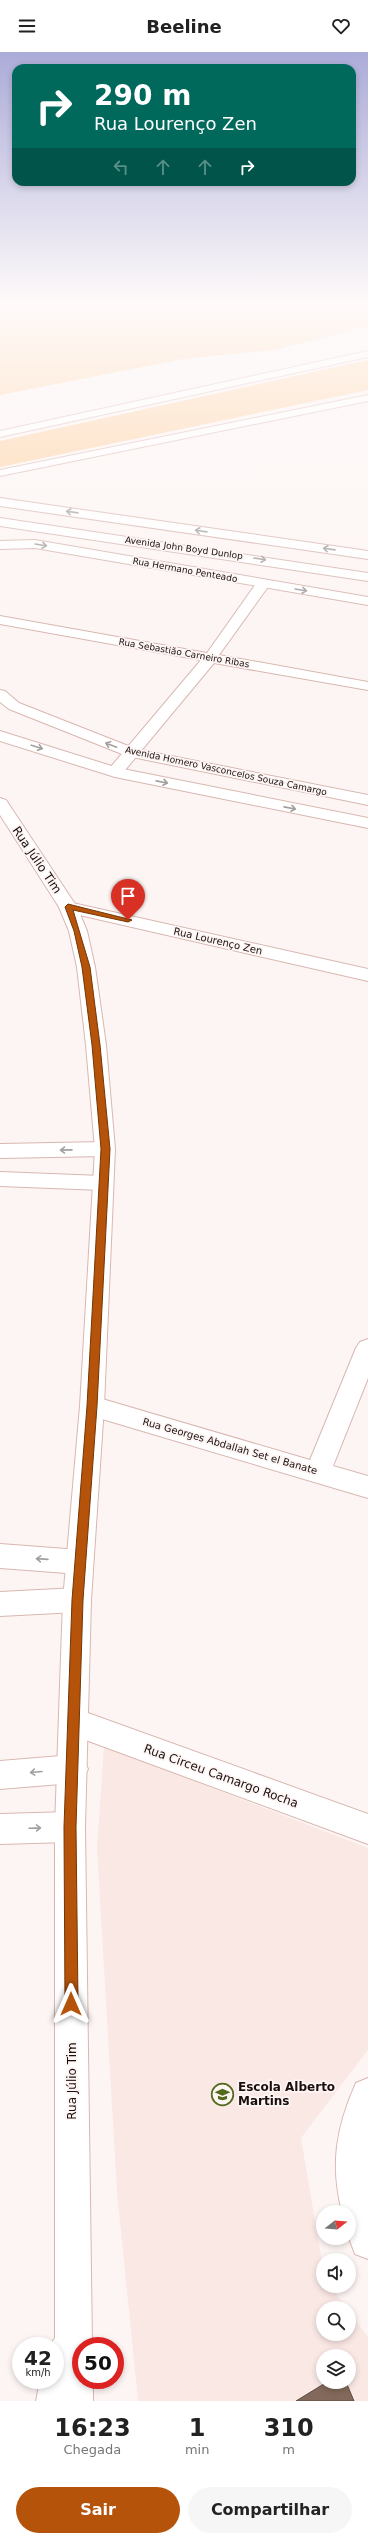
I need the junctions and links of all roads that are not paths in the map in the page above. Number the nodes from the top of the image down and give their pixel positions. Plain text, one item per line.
1 (98, 413) edge
2 (296, 413) edge
3 (0, 434) edge
4 (0, 473) edge
5 (0, 502) edge
6 (0, 522) edge
7 (97, 535) junction
8 (1, 544) edge
9 (368, 555) edge
10 (368, 577) edge
11 (263, 584) junction
12 (368, 601) edge
13 (0, 620) edge
14 (210, 658) junction
15 (368, 686) edge
16 (0, 694) edge
17 (14, 706) junction
18 (0, 714) edge
19 (0, 736) edge
20 (132, 753) junction
21 (115, 772) junction
22 (368, 800) edge
23 (0, 803) edge
24 (368, 824) edge
25 (68, 907) junction
26 (368, 975) edge
27 (106, 1149) junction
28 (0, 1151) edge
29 (0, 1179) edge
30 (102, 1184) junction
31 (368, 1348) edge
32 (92, 1406) junction
33 (318, 1472) junction
34 (368, 1487) edge
35 (0, 1556) edge
36 (80, 1562) junction
37 (77, 1600) junction
38 (0, 1604) edge
39 (74, 1722) junction
40 (73, 1769) junction
41 (0, 1775) edge
42 (70, 1827) junction
43 (0, 1829) edge
44 (368, 1829) edge
45 (368, 2095) edge
46 (368, 2242) edge
47 (74, 2315) junction
48 (55, 2401) edge
49 (74, 2401) edge

1 - 3 main road
2 - 4 main road
9 -> 5 main road, Avenida John Boyd Dunlop
6 - 7 main road, Avenida John Boyd Dunlop
7 -> 10 main road, Avenida John Boyd Dunlop
7 - 11 main road
8 -> 11 main road, Rua Hermano Penteado
11 -> 12 main road, Rua Hermano Penteado
11 - 14 main road
13 - 14 main road, Rua Sebastião Carneiro Ribas
14 - 15 main road, Rua Sebastião Carneiro Ribas
14 - 20 main road
16 - 17 main road, Avenida Homero Vasconcelos Souza Camargo
17 - 18 main road
20 -> 17 main road, Avenida Homero Vasconcelos Souza Camargo
19 -> 21 main road
20 - 21 main road
20 - 22 main road, Avenida Homero Vasconcelos Souza Camargo
21 -> 24 main road
23 - 25 main road, Rua Júlio Tim
25 - 26 main road, Rua Lourenço Zen
25 - 27 main road, Rua Júlio Tim
27 -> 28 main road
27 - 30 main road, Rua Júlio Tim
29 - 30 main road
30 - 32 main road, Rua Júlio Tim
31 - 33 main road
32 - 33 main road, Rua Georges Abdallah Set el Banate
32 - 36 main road, Rua Júlio Tim
33 - 34 main road, Rua Georges Abdallah Set el Banate
36 -> 35 main road
36 - 37 main road, Rua Júlio Tim
37 - 38 main road
37 - 39 main road, Rua Júlio Tim
39 - 40 main road, Rua Júlio Tim
39 - 44 main road, Rua Circeu Camargo Rocha
40 -> 41 main road
40 - 42 main road, Rua Júlio Tim
43 -> 42 main road
42 - 47 main road, Rua Júlio Tim
45 - 46 main road
47 - 48 main road
47 - 49 main road, Rua Júlio Tim

